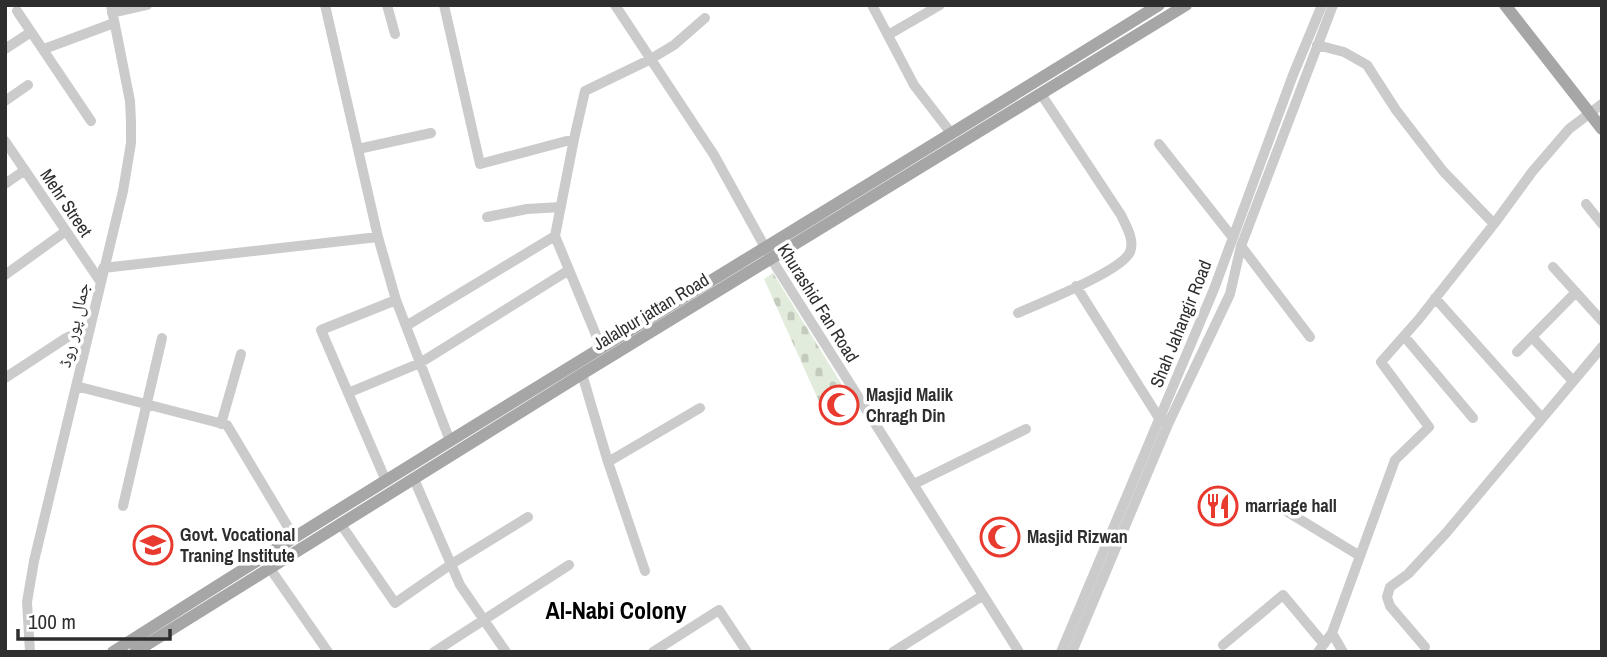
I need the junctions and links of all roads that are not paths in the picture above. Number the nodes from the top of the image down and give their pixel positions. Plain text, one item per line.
1 (147, 5) edge
2 (325, 5) edge
3 (387, 5) edge
4 (444, 5) edge
5 (615, 5) edge
6 (872, 5) edge
7 (940, 5) edge
8 (1159, 5) edge
9 (1186, 5) edge
10 (1322, 5) edge
11 (1333, 5) edge
12 (1506, 5) edge
13 (17, 11) dead end
14 (112, 14) edge
15 (705, 18) dead end
16 (31, 32) junction
17 (395, 34) dead end
18 (888, 35) junction
19 (1099, 43) junction
20 (1317, 44) junction
21 (5, 49) edge
22 (44, 49) junction
23 (1104, 56) junction
24 (649, 60) junction
25 (28, 85) dead end
26 (1041, 94) junction
27 (5, 101) edge
28 (1602, 104) edge
29 (1589, 112) junction
30 (91, 121) dead end
31 (1602, 129) edge
32 (431, 133) dead end
33 (951, 133) junction
34 (574, 139) junction
35 (5, 141) edge
36 (1158, 144) dead end
37 (358, 149) junction
38 (25, 170) junction
39 (5, 184) edge
40 (1586, 204) dead end
41 (561, 208) junction
42 (487, 217) dead end
43 (1494, 224) junction
44 (1602, 224) edge
45 (66, 232) junction
46 (555, 236) junction
47 (378, 237) junction
48 (1233, 238) junction
49 (1241, 246) junction
50 (765, 247) junction
51 (772, 260) junction
52 (1553, 267) dead end
53 (103, 268) junction
54 (569, 270) junction
55 (5, 275) edge
56 (100, 281) junction
57 (1076, 286) junction
58 (1576, 292) junction
59 (686, 295) junction
60 (1434, 298) junction
61 (396, 300) junction
62 (690, 309) junction
63 (1018, 313) dead end
64 (1602, 321) edge
65 (406, 326) junction
66 (88, 328) junction
67 (1404, 336) junction
68 (1310, 337) dead end
69 (1532, 337) junction
70 (162, 338) dead end
71 (601, 347) junction
72 (1602, 347) edge
73 (1517, 352) dead end
74 (241, 354) dead end
75 (420, 363) junction
76 (582, 374) junction
77 (5, 378) edge
78 (1573, 381) junction
79 (76, 386) junction
80 (348, 393) junction
81 (146, 404) junction
82 (700, 408) dead end
83 (1473, 418) dead end
84 (1542, 418) junction
85 (1164, 420) junction
86 (221, 424) junction
87 (1026, 429) dead end
88 (450, 441) junction
89 (436, 450) junction
90 (608, 462) junction
91 (437, 464) junction
92 (414, 479) junction
93 (386, 481) junction
94 (914, 484) junction
95 (123, 506) dead end
96 (1286, 511) dead end
97 (528, 517) dead end
98 (340, 523) junction
99 (294, 537) junction
100 (283, 551) junction
101 (1360, 556) junction
102 (450, 565) junction
103 (569, 565) dead end
104 (269, 566) junction
105 (645, 571) dead end
106 (982, 596) junction
107 (483, 619) junction
108 (1332, 633) junction
109 (1223, 645) dead end
110 (1321, 648) edge
111 (1424, 648) dead end
112 (659, 650) edge
113 (30, 652) edge
114 (113, 652) edge
115 (135, 652) edge
116 (328, 652) edge
117 (434, 652) edge
118 (506, 652) edge
119 (747, 652) edge
120 (893, 652) edge
121 (1019, 652) edge
122 (1061, 652) edge
123 (1072, 652) edge
124 (1343, 652) edge

1 - 14 street
2 - 37 street
3 - 17 street
4 - 34 street
5 - 24 street, Khurashid Fan Road
6 - 18 street
7 - 18 street
8 - 19 main road, Jalalpur jattan Road
9 - 23 main road, Jalalpur jattan Road
10 - 48 street, Shah Jahangir Road
11 - 20 street
12 - 29 main road
13 - 16 street
14 - 22 street
14 - 53 street, جمال پور روڈ
15 - 24 street
16 - 21 street
16 - 22 street
18 - 33 street
19 - 23 main road
19 - 33 main road, Jalalpur jattan Road
20 - 43 street
20 - 49 street
22 - 30 street
23 - 26 main road, Jalalpur jattan Road
24 - 34 street
24 - 50 street, Khurashid Fan Road
25 - 27 street
26 - 51 main road, Jalalpur jattan Road
26 - 57 street
28 - 29 street
29 - 31 main road
29 - 43 street
32 - 37 street
33 - 50 main road, Jalalpur jattan Road
34 - 41 street
35 - 38 street, Mehr Street
36 - 48 street
37 - 47 street
38 - 39 street
38 - 45 street, Mehr Street
40 - 44 street
41 - 42 street
41 - 46 street
43 - 60 street
45 - 55 street
45 - 56 street, Mehr Street
46 - 54 street
46 - 65 street
47 - 53 street
47 - 61 street
48 - 85 street, Shah Jahangir Road
49 - 68 street
49 - 85 street
50 - 51 street, Khurashid Fan Road
50 - 59 main road, Jalalpur jattan Road
51 - 62 main road, Jalalpur jattan Road
51 - 94 street, Khurashid Fan Road
52 - 58 street
53 - 56 street, جمال پور روڈ
54 - 71 street
54 - 75 street
56 - 66 street, جمال پور روڈ
57 - 63 street
57 - 85 street
58 - 64 street
58 - 69 street
59 - 62 main road
59 - 71 main road, Jalalpur jattan Road
60 - 67 street
60 - 84 street
61 - 65 street
61 - 80 street
62 - 76 main road, Jalalpur jattan Road
65 - 75 street
66 - 77 street
66 - 79 street, جمال پور روڈ
67 - 83 street
67 - 101 street
69 - 73 street
69 - 78 street
70 - 81 street
71 - 88 main road, Jalalpur jattan Road
72 - 78 street
74 - 86 street
75 - 80 street
75 - 88 street
76 - 90 street
76 - 91 main road, Jalalpur jattan Road
78 - 84 street
79 - 81 street
79 - 113 street, جمال پور روڈ
80 - 93 street
81 - 86 street
81 - 95 street
82 - 90 street
84 - 111 street
85 - 122 street, Shah Jahangir Road
85 - 123 street
86 - 99 street
87 - 94 street
88 - 89 main road, Jalalpur jattan Road
89 - 91 main road
89 - 93 main road, Jalalpur jattan Road
90 - 105 street
91 - 92 main road, Jalalpur jattan Road
92 - 98 main road, Jalalpur jattan Road
92 - 102 street
93 - 99 main road, Jalalpur jattan Road
94 - 106 street, Khurashid Fan Road
96 - 101 street
97 - 102 street
98 - 100 main road, Jalalpur jattan Road
98 - 102 street
99 - 100 main road, Jalalpur jattan Road
100 - 104 main road, Jalalpur jattan Road
100 - 114 main road, Jalalpur jattan Road
101 - 108 street
102 - 107 street
103 - 107 street
104 - 115 main road, Jalalpur jattan Road
104 - 116 street
106 - 120 street
106 - 121 street, Khurashid Fan Road
107 - 117 street
107 - 118 street
108 - 110 street
108 - 124 street
109 - 110 street
112 - 119 street

